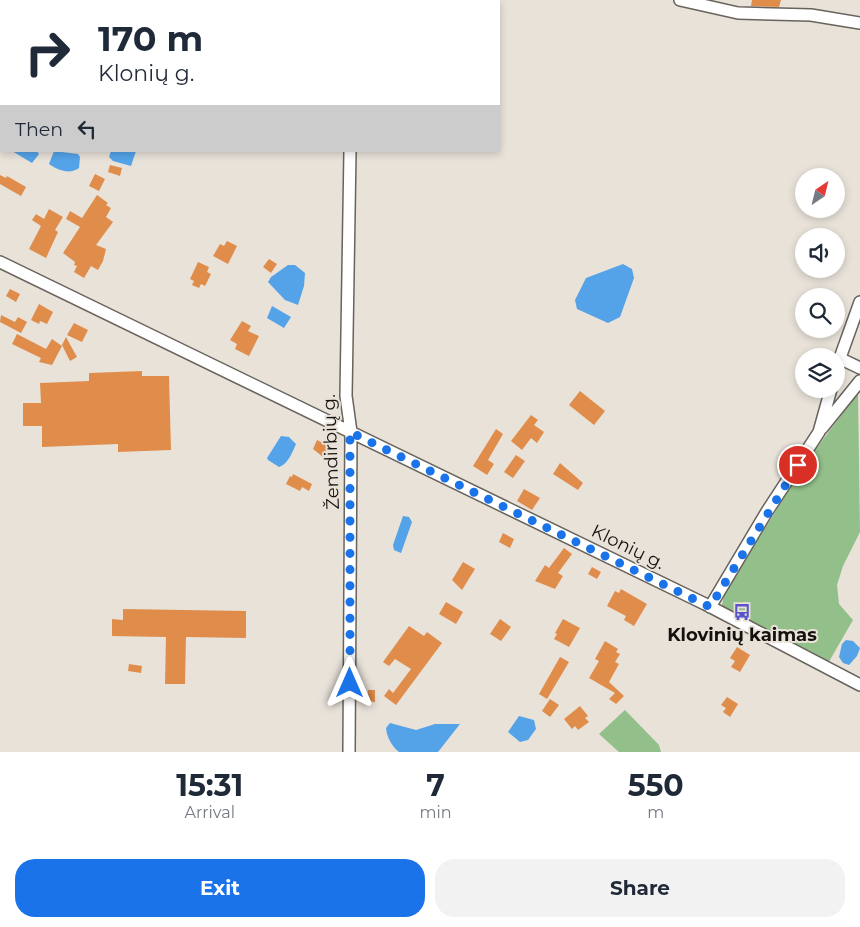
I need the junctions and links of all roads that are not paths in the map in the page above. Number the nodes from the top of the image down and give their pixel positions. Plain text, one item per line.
1 (680, 0) edge
2 (860, 23) edge
3 (350, 152) edge
4 (0, 262) edge
5 (860, 302) edge
6 (844, 348) edge
7 (845, 365) edge
8 (860, 368) edge
9 (860, 380) edge
10 (828, 398) edge
11 (350, 432) junction
12 (819, 432) junction
13 (710, 607) junction
14 (860, 685) edge
15 (349, 752) edge

1 - 2 street
3 - 11 street, Žemdirbių g.
4 - 11 street, Klonių g.
5 - 6 street
7 - 8 street
9 - 12 street
10 - 12 street
11 - 13 street, Klonių g.
11 - 15 street, Žemdirbių g.
12 - 13 street
13 - 14 street, Klonių g.

